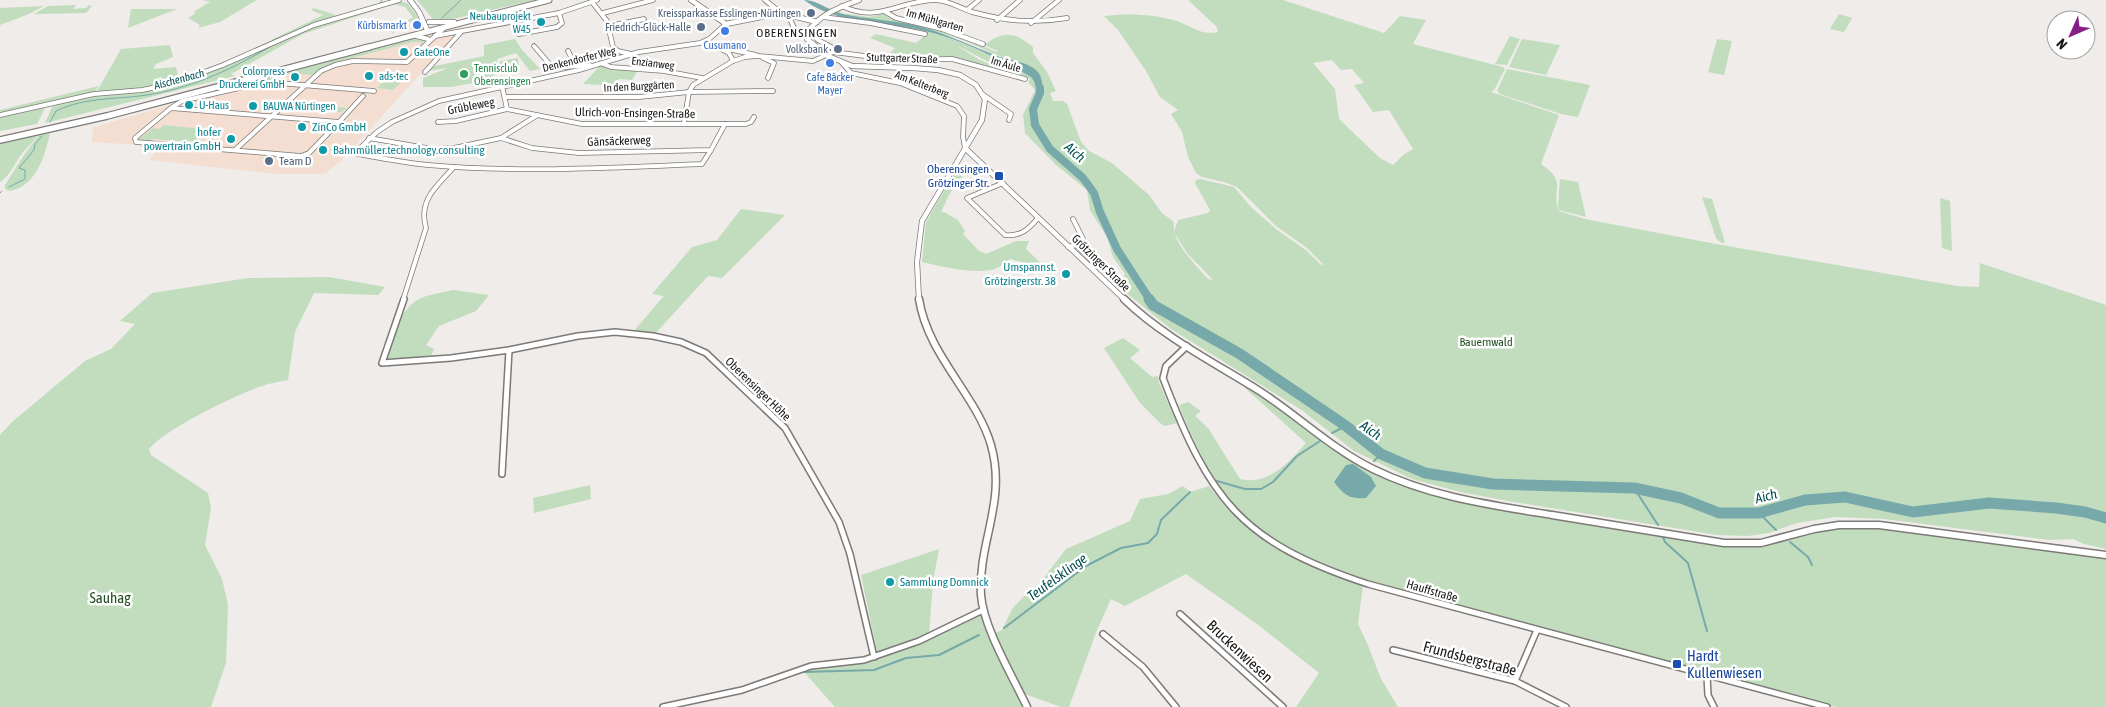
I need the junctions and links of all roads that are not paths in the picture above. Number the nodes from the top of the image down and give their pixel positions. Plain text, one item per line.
1 (399, 0) edge
2 (410, 0) edge
3 (538, 0) edge
4 (549, 0) edge
5 (597, 0) edge
6 (654, 0) edge
7 (692, 0) edge
8 (765, 0) edge
9 (858, 0) edge
10 (979, 0) edge
11 (1020, 0) edge
12 (1059, 0) edge
13 (592, 2) junction
14 (842, 6) junction
15 (967, 10) junction
16 (884, 11) junction
17 (419, 12) junction
18 (559, 13) junction
19 (603, 13) junction
20 (781, 13) junction
21 (789, 17) dead end
22 (826, 17) junction
23 (1067, 18) dead end
24 (644, 19) dead end
25 (997, 20) junction
26 (817, 22) junction
27 (726, 24) junction
28 (1030, 24) junction
29 (609, 26) junction
30 (446, 27) junction
31 (430, 28) junction
32 (807, 30) junction
33 (462, 31) junction
34 (519, 34) dead end
35 (925, 34) dead end
36 (410, 36) junction
37 (435, 36) junction
38 (428, 40) junction
39 (706, 41) junction
40 (982, 44) dead end
41 (367, 46) junction
42 (534, 46) dead end
43 (719, 47) junction
44 (568, 51) dead end
45 (833, 52) junction
46 (631, 54) junction
47 (828, 55) junction
48 (758, 56) junction
49 (733, 61) junction
50 (842, 63) junction
51 (602, 64) junction
52 (576, 66) junction
53 (982, 66) junction
54 (425, 72) dead end
55 (1001, 73) dead end
56 (702, 78) junction
57 (768, 78) dead end
58 (1024, 79) dead end
59 (304, 85) junction
60 (502, 86) junction
61 (773, 91) dead end
62 (374, 92) dead end
63 (689, 92) junction
64 (982, 94) junction
65 (363, 96) dead end
66 (505, 97) junction
67 (171, 108) junction
68 (508, 109) junction
69 (0, 115) edge
70 (536, 116) junction
71 (271, 117) junction
72 (754, 117) dead end
73 (1010, 120) dead end
74 (339, 122) junction
75 (438, 122) dead end
76 (684, 123) junction
77 (725, 124) junction
78 (0, 136) edge
79 (369, 138) junction
80 (500, 138) junction
81 (0, 140) edge
82 (965, 148) junction
83 (235, 150) junction
84 (711, 150) junction
85 (454, 167) junction
86 (1003, 183) junction
87 (1038, 218) junction
88 (1073, 219) dead end
89 (1076, 245) junction
90 (1068, 247) junction
91 (1094, 263) dead end
92 (1187, 346) junction
93 (509, 350) junction
94 (502, 474) dead end
95 (2106, 555) edge
96 (983, 610) junction
97 (1180, 614) dead end
98 (1537, 630) junction
99 (1103, 634) dead end
100 (1393, 650) dead end
101 (874, 657) junction
102 (1707, 676) junction
103 (1515, 682) junction
104 (662, 707) edge
105 (1027, 707) edge
106 (1176, 707) edge
107 (1283, 707) edge
108 (1566, 707) edge
109 (1714, 707) edge
110 (1827, 707) edge

1 - 69 street
2 - 17 street
3 - 31 main road
4 - 30 main road
5 - 13 street
6 - 19 street
7 - 27 main road
8 - 20 street
9 - 14 main road
10 - 15 street
11 - 25 street
12 - 28 street
13 - 18 street
13 - 19 street
14 - 16 street
14 - 22 main road
15 - 16 street
15 - 25 street
16 - 40 street, Im Mühlgarten
17 - 31 street
17 - 31 street
18 - 33 street
18 - 34 street
19 - 29 street
20 - 26 main road
20 - 27 main road
21 - 32 street
22 - 26 main road
22 - 35 street
23 - 28 street
24 - 29 street
25 - 28 street
26 - 32 main road
27 - 39 street
29 - 46 street
30 - 31 main road
30 - 37 street
31 - 36 main road
31 - 37 street
31 - 38 street
31 - 41 main road
32 - 45 street
32 - 47 main road, Stuttgarter Straße
33 - 37 street
33 - 54 street
36 - 38 street
36 - 41 main road
37 - 38 street
38 - 59 street
39 - 43 street
39 - 46 street, Denkendorfer Weg
41 - 78 highway
41 - 81 highway
42 - 52 street
43 - 48 street
43 - 49 street
44 - 52 street
45 - 47 street
45 - 53 street, Im Äule
46 - 51 street, Denkendorfer Weg
47 - 48 street
47 - 50 main road, Stuttgarter Straße
48 - 49 street
48 - 57 street
49 - 56 street
50 - 64 main road, Stuttgarter Straße
50 - 82 street, Am Kelterberg
51 - 52 street
51 - 56 street, Enzianweg
51 - 60 street, Denkendorfer Weg
53 - 55 street, Im Äule
53 - 58 street, Im Äule
56 - 63 street
59 - 62 street
59 - 67 street
59 - 71 street
60 - 66 street
60 - 79 street, Denkendorfer Weg
61 - 63 street, In den Burggärten
63 - 66 street, In den Burggärten
63 - 76 street
64 - 73 street
64 - 82 main road
65 - 74 street
66 - 68 street
67 - 71 street
67 - 83 street
68 - 70 street, Ulrich-von-Ensingen-Straße
68 - 75 street, Grübleweg
70 - 76 street, Ulrich-von-Ensingen-Straße
70 - 80 street
71 - 74 street
71 - 83 street
72 - 77 street, Ulrich-von-Ensingen-Straße
74 - 83 street
76 - 77 street, Ulrich-von-Ensingen-Straße
77 - 84 street
79 - 80 street
79 - 85 street, Denkendorfer Weg
80 - 84 street, Gänsäckerweg
82 - 86 main road, Grötzinger Straße
82 - 96 main road
84 - 85 street
85 - 93 street, Oberensinger Höhe
86 - 87 main road, Grötzinger Straße
86 - 87 street
87 - 90 main road, Grötzinger Straße
88 - 89 street
89 - 90 street
89 - 91 street
90 - 92 main road, Grötzinger Straße
92 - 95 main road, Grötzinger Straße
92 - 98 street, Hauffstraße
93 - 94 street
93 - 101 street, Oberensinger Höhe
96 - 101 street
96 - 105 main road
97 - 107 street, Bruckenwiesen
98 - 102 street, Hauffstraße
98 - 103 street
99 - 106 street
100 - 103 street, Frundsbergstraße
101 - 104 street
102 - 109 street
102 - 110 street, Hauffstraße
103 - 108 street, Frundsbergstraße

